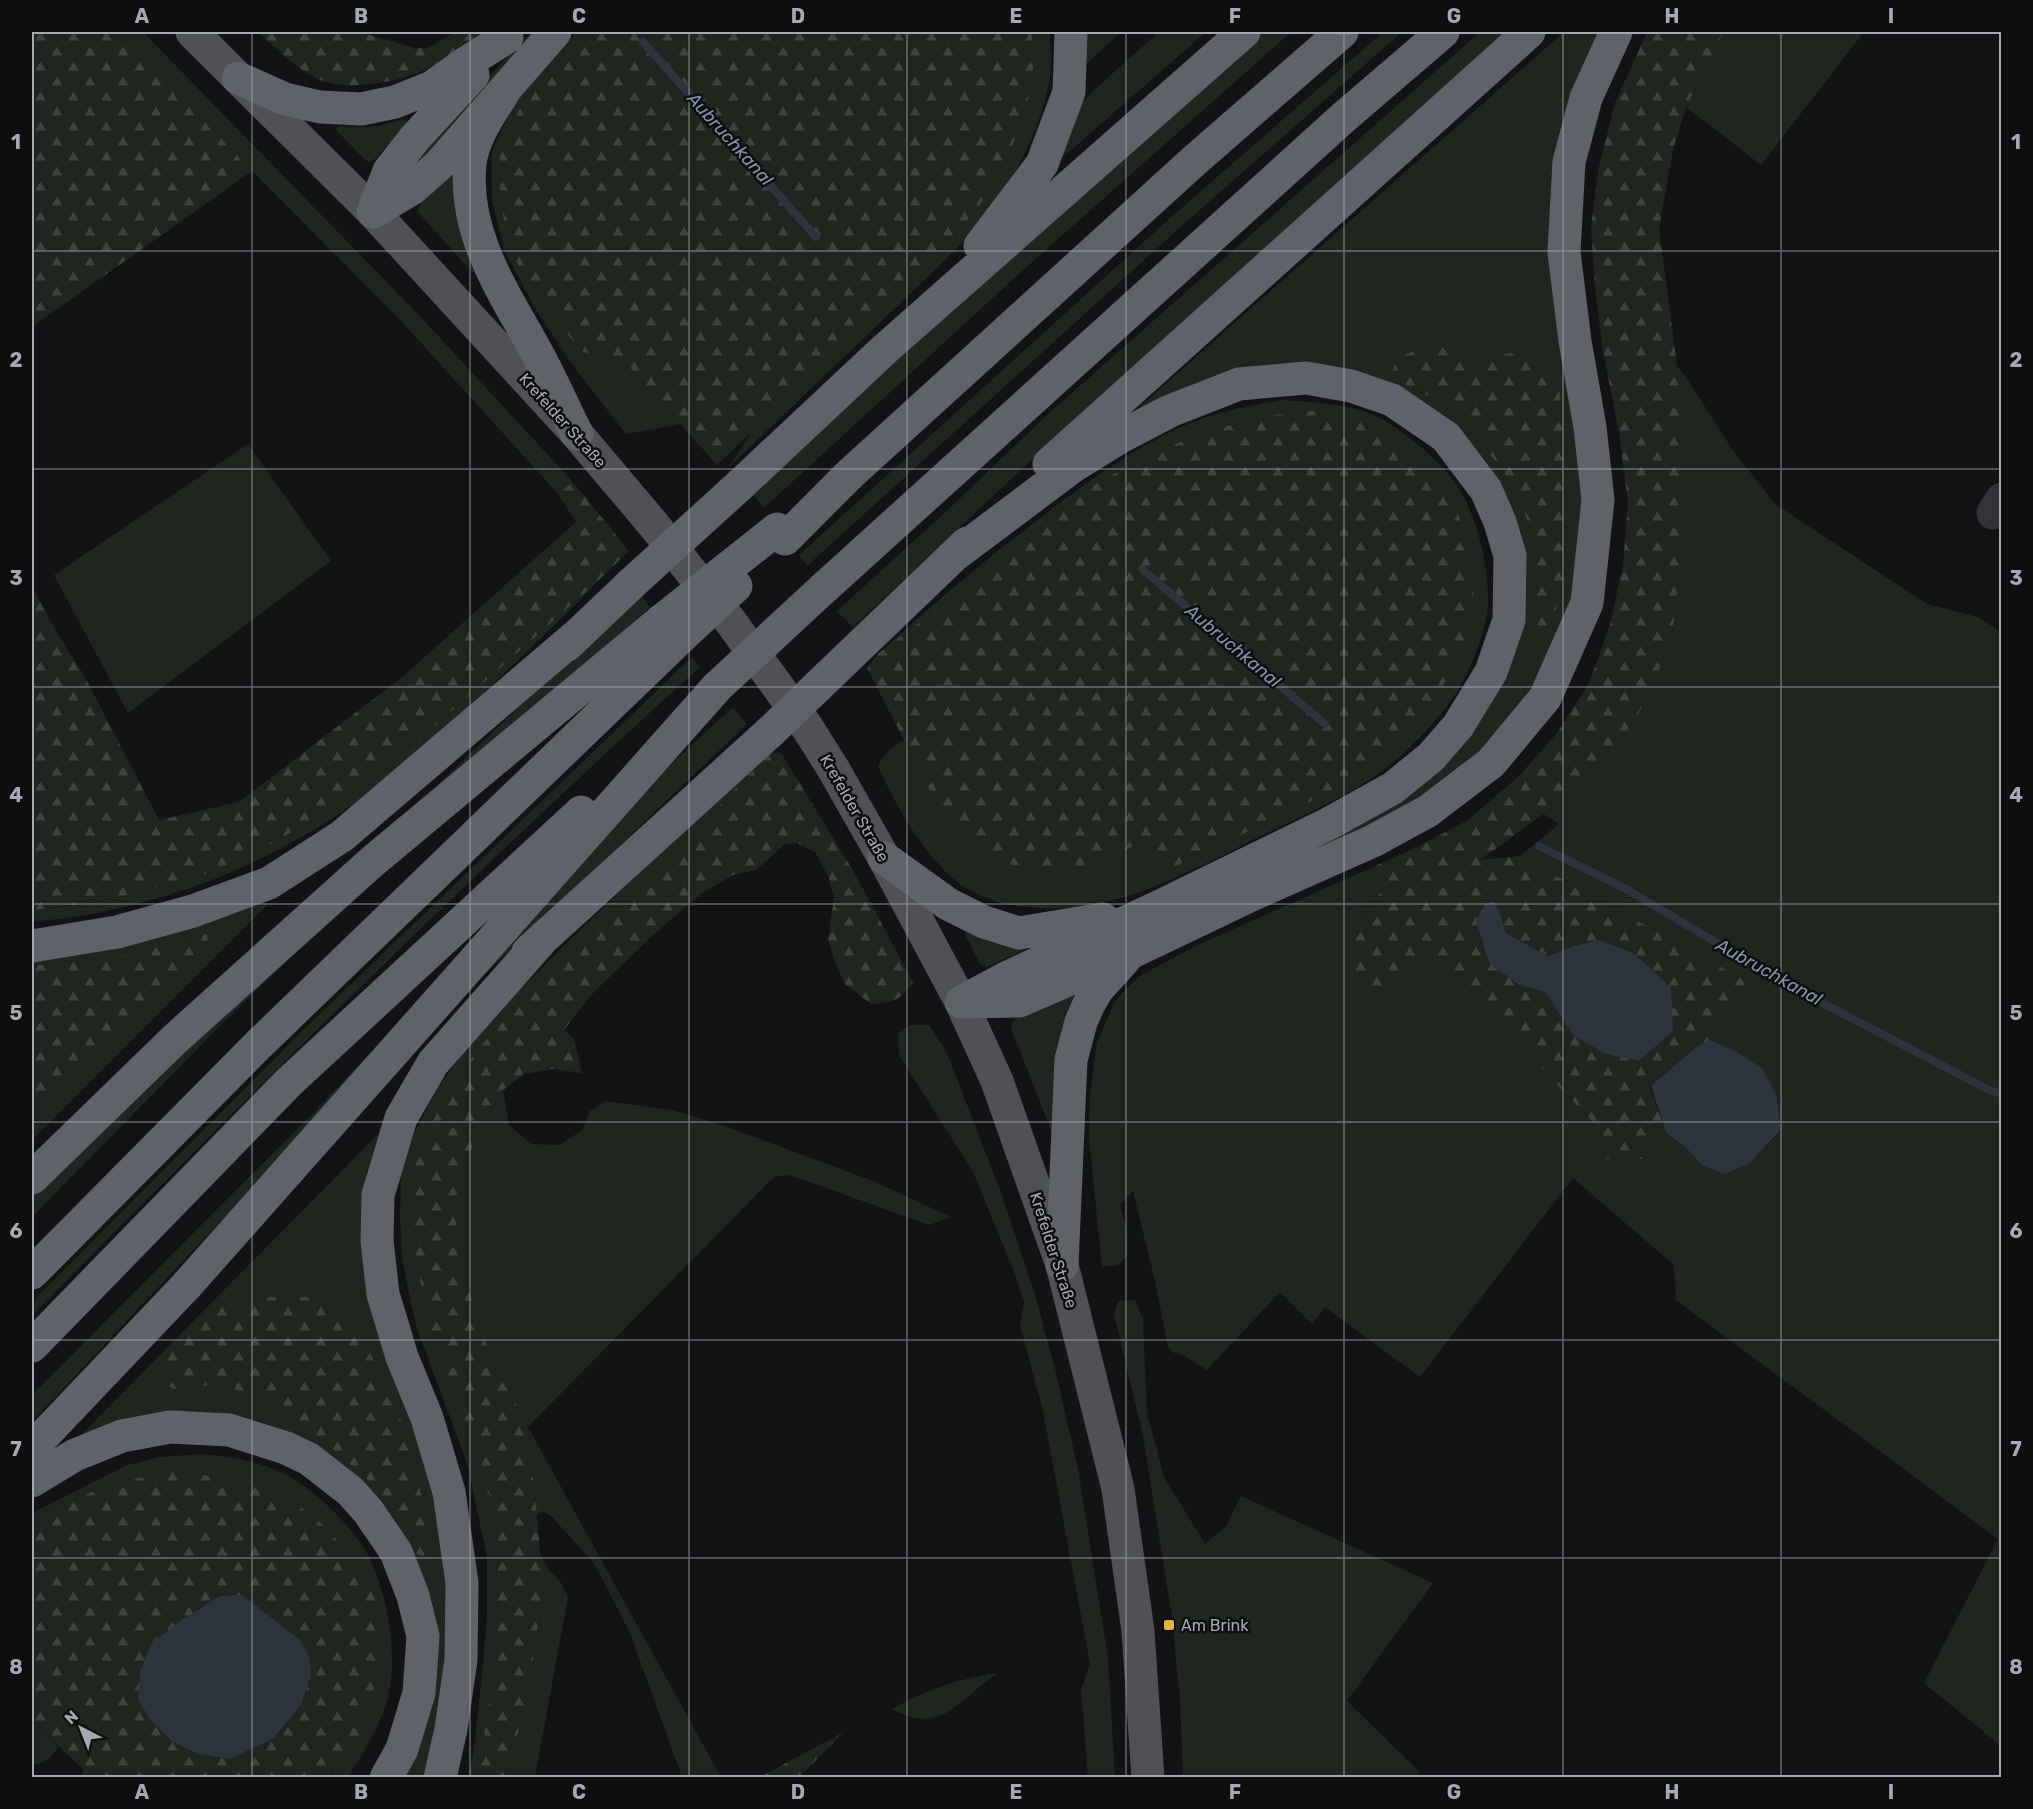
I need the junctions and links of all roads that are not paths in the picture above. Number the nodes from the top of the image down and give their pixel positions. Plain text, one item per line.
1 (192, 32) edge
2 (555, 32) edge
3 (1071, 32) edge
4 (1244, 32) edge
5 (1342, 32) edge
6 (1443, 32) edge
7 (1529, 32) edge
8 (1616, 32) edge
9 (510, 34) edge
10 (238, 78) junction
11 (505, 90) junction
12 (373, 212) junction
13 (885, 349) junction
14 (577, 434) junction
15 (952, 557) junction
16 (583, 630) junction
17 (670, 630) junction
18 (717, 687) junction
19 (884, 858) junction
20 (1158, 907) junction
21 (545, 936) junction
22 (32, 945) edge
23 (1132, 952) junction
24 (961, 1002) junction
25 (175, 1039) junction
26 (32, 1178) edge
27 (1062, 1265) junction
28 (32, 1274) edge
29 (186, 1286) junction
30 (32, 1346) edge
31 (32, 1448) edge
32 (32, 1481) edge
33 (386, 1778) edge
34 (440, 1778) edge
35 (1148, 1778) edge

1 - 10 main road, Krefelder Straße
2 - 11 highway
3 - 13 highway
4 - 13 highway
5 - 17 highway, bridge
6 - 18 highway, bridge
7 - 15 highway
8 - 23 highway
9 - 10 highway
9 - 12 highway
10 - 12 main road, Krefelder Straße
11 - 12 highway
11 - 14 highway
12 - 14 main road, Krefelder Straße
13 - 16 highway, bridge
14 - 19 main road, Krefelder Straße
15 - 20 highway
15 - 21 highway, bridge
16 - 22 highway
16 - 25 highway
17 - 25 highway
17 - 28 highway
18 - 29 highway
18 - 30 highway
19 - 20 highway
19 - 24 main road, Krefelder Straße
20 - 24 highway
21 - 29 highway
21 - 34 highway
23 - 24 highway
23 - 27 highway
24 - 27 main road, Krefelder Straße
25 - 26 highway
27 - 35 main road, Krefelder Straße
29 - 31 highway
32 - 33 highway

